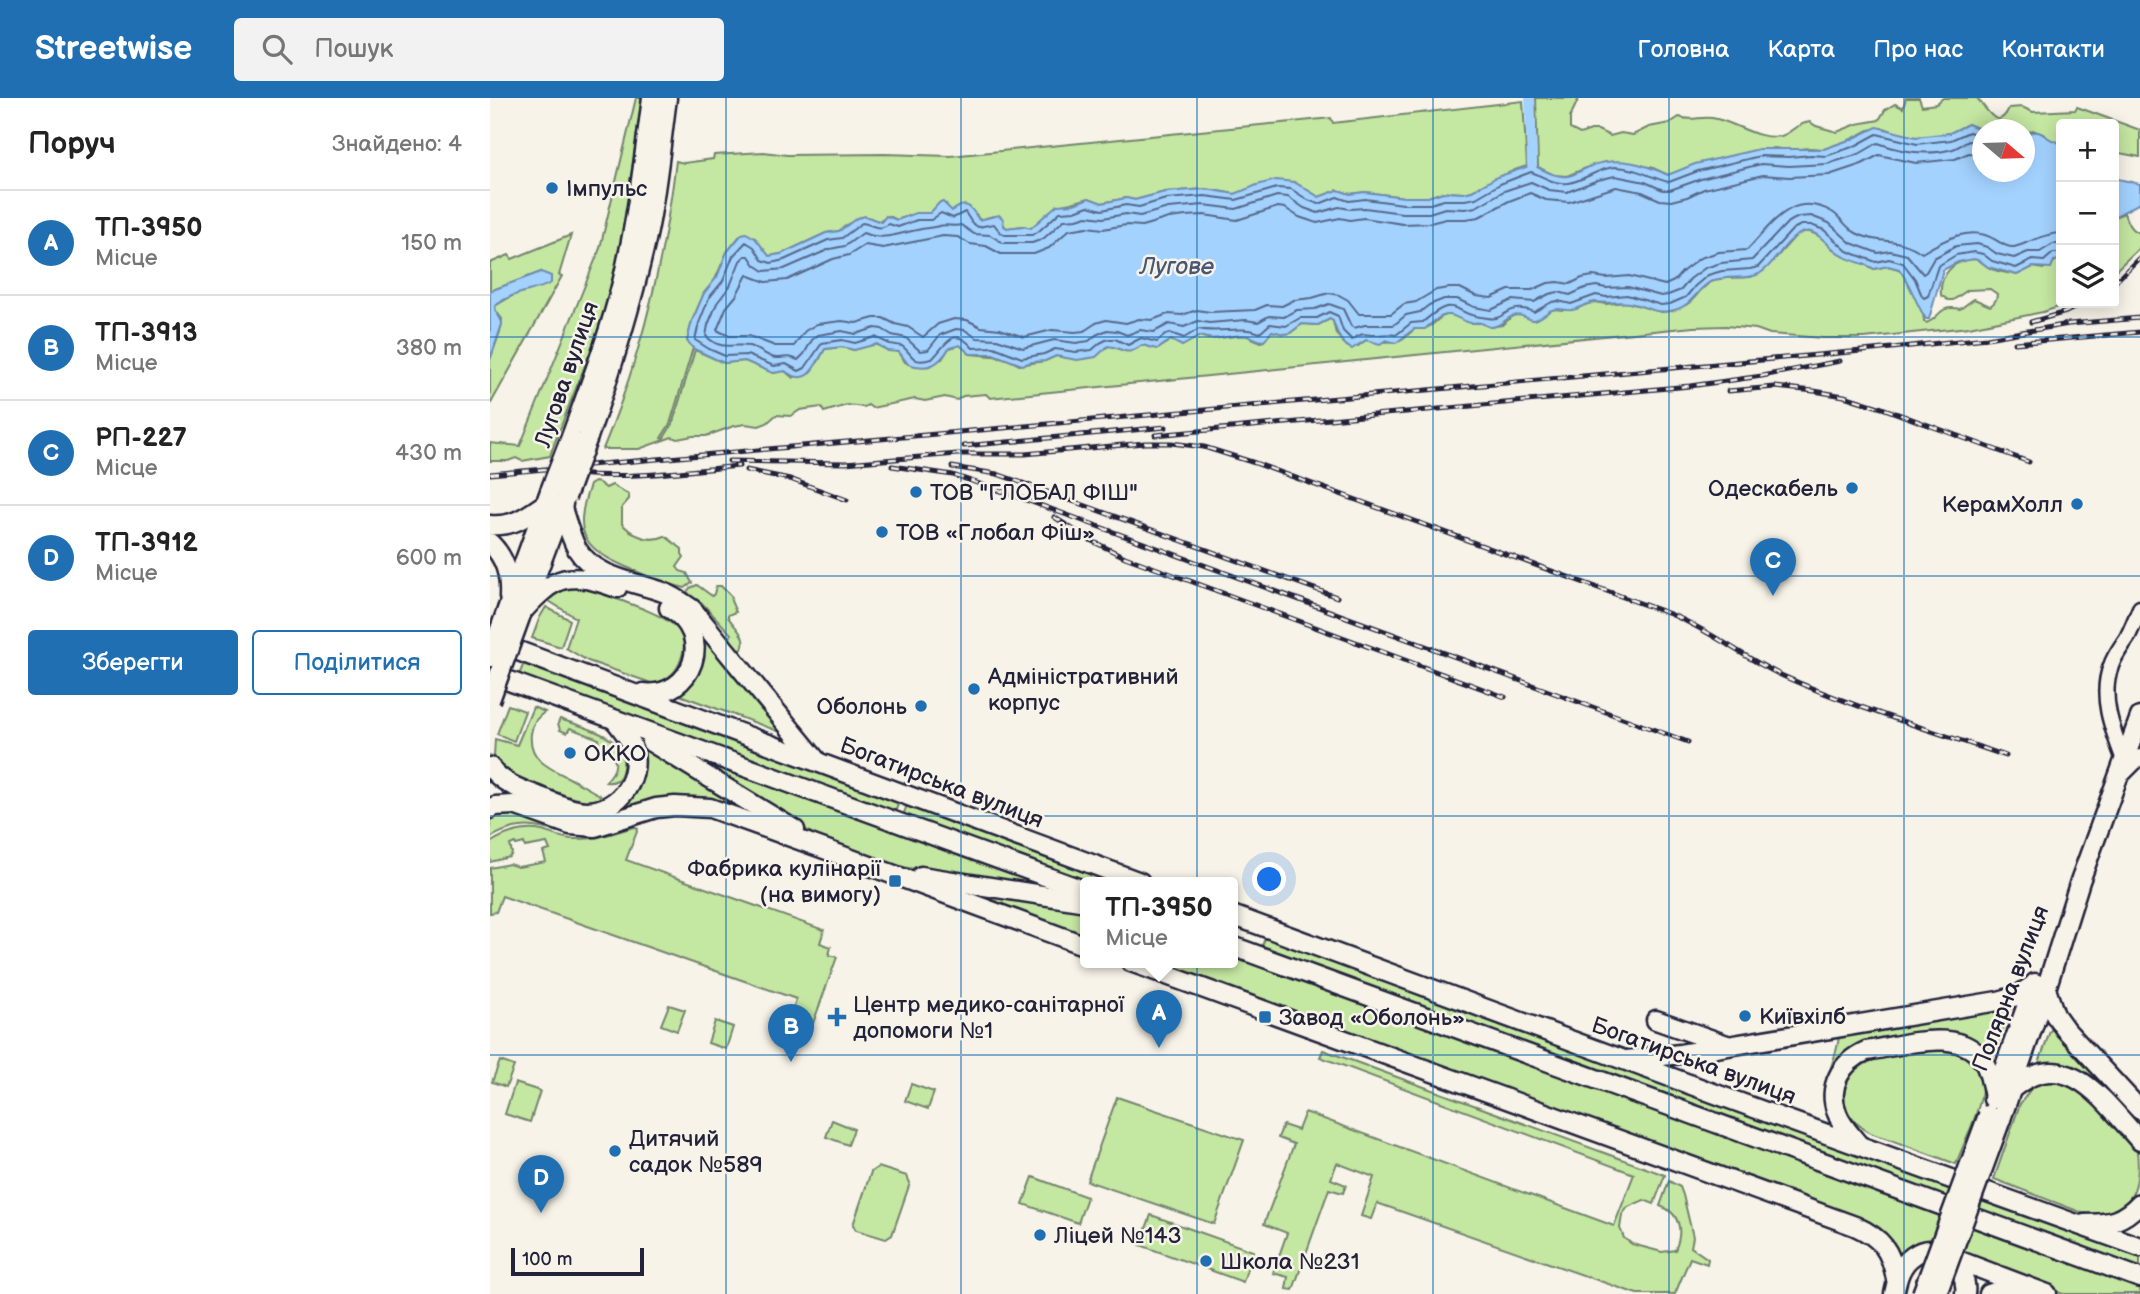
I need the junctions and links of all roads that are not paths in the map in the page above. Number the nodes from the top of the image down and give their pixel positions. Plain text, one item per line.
1 (652, 98) edge
2 (667, 98) edge
3 (579, 437) junction
4 (556, 500) junction
5 (490, 525) edge
6 (490, 543) edge
7 (2140, 608) edge
8 (515, 610) junction
9 (490, 640) edge
10 (490, 657) edge
11 (490, 674) edge
12 (630, 692) junction
13 (490, 700) edge
14 (2140, 717) edge
15 (615, 720) junction
16 (2132, 759) edge
17 (817, 761) junction
18 (490, 767) edge
19 (490, 809) edge
20 (827, 850) junction
21 (880, 869) junction
22 (1127, 877) edge
23 (1080, 889) edge
24 (1080, 901) edge
25 (1238, 917) edge
26 (1080, 944) edge
27 (1238, 948) edge
28 (1147, 968) edge
29 (2041, 986) junction
30 (1657, 1020) dead end
31 (1727, 1045) junction
32 (1623, 1060) junction
33 (2013, 1088) junction
34 (1994, 1097) junction
35 (2140, 1110) edge
36 (1994, 1117) junction
37 (2140, 1141) edge
38 (1859, 1145) junction
39 (2140, 1203) edge
40 (2074, 1224) junction
41 (2140, 1247) edge
42 (1952, 1258) junction
43 (2140, 1278) edge
44 (1895, 1287) edge
45 (2041, 1292) edge
46 (1922, 1294) edge
47 (1937, 1294) edge
48 (1965, 1294) edge
49 (1989, 1294) edge

1 - 3 main road, Лугова вулиця
2 - 3 main road, Лугова вулиця
3 - 4 main road, Лугова вулиця, bridge
4 - 5 main road
4 - 8 main road, Лугова вулиця
4 - 17 main road
6 - 8 main road
7 - 16 street
8 - 10 main road, Лугова вулиця, bridge
8 - 12 main road
8 - 13 main road, bridge
9 - 12 main road, Богатирська вулиця
11 - 15 main road
12 - 17 main road, Богатирська вулиця
14 - 16 main road, Полярна вулиця
15 - 18 main road
15 - 20 main road
15 - 23 main road
16 - 29 main road, Полярна вулиця
17 - 22 main road, Богатирська вулиця
19 - 20 main road
20 - 21 main road
21 - 24 main road
21 - 26 main road
25 - 32 main road, Богатирська вулиця
27 - 43 main road
28 - 44 main road
29 - 31 main road
29 - 33 main road, Полярна вулиця
29 - 34 main road, Полярна вулиця
29 - 35 main road
30 - 31 main road
31 - 32 main road
32 - 38 main road, Богатирська вулиця
33 - 36 main road, Полярна вулиця
33 - 37 main road
34 - 36 main road, Полярна вулиця
34 - 38 main road
36 - 46 main road, bridge
36 - 47 main road, bridge
38 - 40 main road, Богатирська вулиця
39 - 40 main road
40 - 41 main road, Богатирська вулиця
42 - 44 main road
42 - 45 main road
42 - 48 main road
45 - 49 main road

